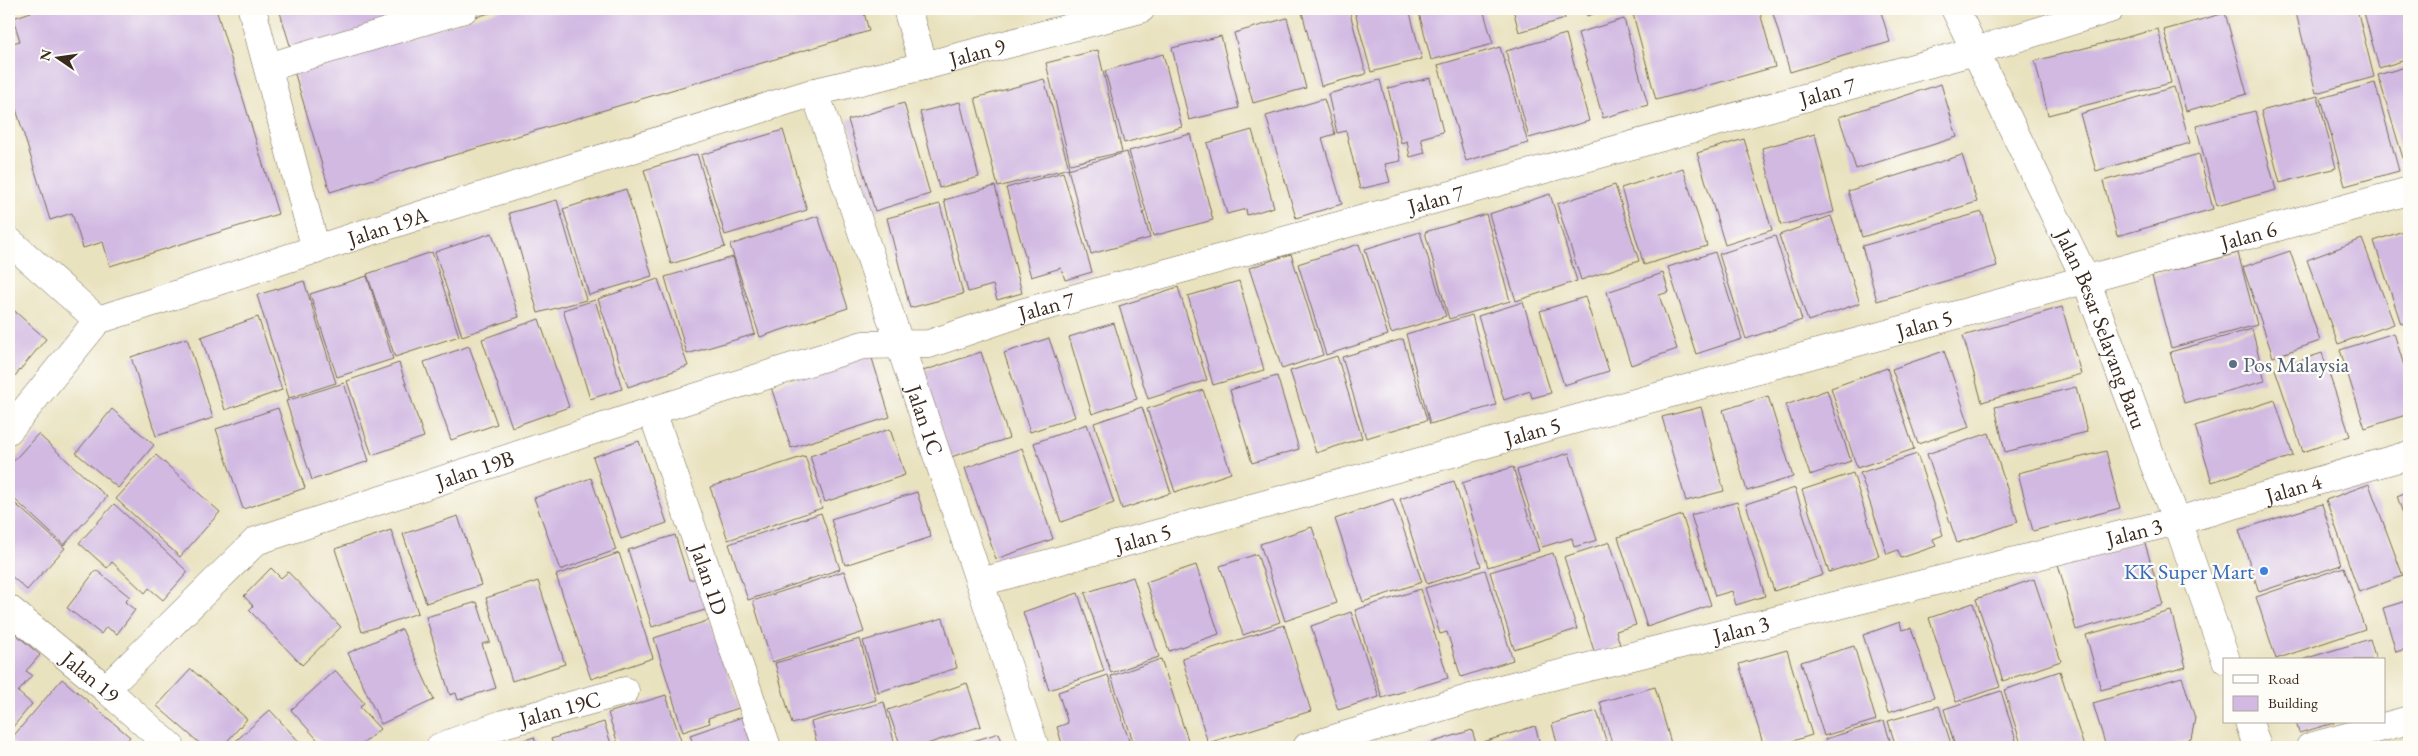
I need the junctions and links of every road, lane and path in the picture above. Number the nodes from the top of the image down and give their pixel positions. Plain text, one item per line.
1 (252, 9) edge
2 (464, 9) edge
3 (907, 9) edge
4 (1141, 9) edge
5 (1955, 9) edge
6 (2110, 9) edge
7 (1975, 51) junction
8 (924, 66) junction
9 (268, 67) junction
10 (815, 92) junction
11 (2409, 191) edge
12 (9, 241) edge
13 (316, 250) junction
14 (2086, 280) junction
15 (98, 320) junction
16 (898, 345) junction
17 (652, 411) junction
18 (9, 430) edge
19 (2409, 455) edge
20 (2177, 521) junction
21 (981, 582) junction
22 (9, 609) edge
23 (2225, 658) edge
24 (106, 689) junction
25 (625, 691) dead end
26 (2409, 720) edge
27 (2249, 724) edge
28 (171, 747) edge
29 (440, 747) edge
30 (767, 747) edge
31 (1034, 747) edge
32 (1308, 747) edge
33 (2257, 747) edge
34 (2310, 747) edge

1 - 9 street
2 - 9 street
3 - 8 street
4 - 8 street, Jalan 9
5 - 7 street, Jalan Besar Selayang Baru
6 - 7 street, Jalan 7
7 - 14 street, Jalan Besar Selayang Baru
7 - 16 street, Jalan 7
8 - 10 street, Jalan 9
9 - 13 street
10 - 13 street, Jalan 19A
10 - 16 street, Jalan 1C
11 - 14 street, Jalan 6
12 - 15 street
13 - 15 street, Jalan 19A
14 - 20 street, Jalan Besar Selayang Baru
14 - 21 street, Jalan 5
15 - 18 street
16 - 17 street, Jalan 19B
16 - 21 street, Jalan 1C
17 - 24 street, Jalan 19B
17 - 30 street, Jalan 1D
19 - 20 street, Jalan 4
20 - 23 street, Jalan Besar Selayang Baru
20 - 32 street, Jalan 3
21 - 31 street, Jalan 1C
22 - 24 street, Jalan 19
24 - 28 street, Jalan 19
25 - 29 street, Jalan 19C
26 - 34 street
27 - 33 street

